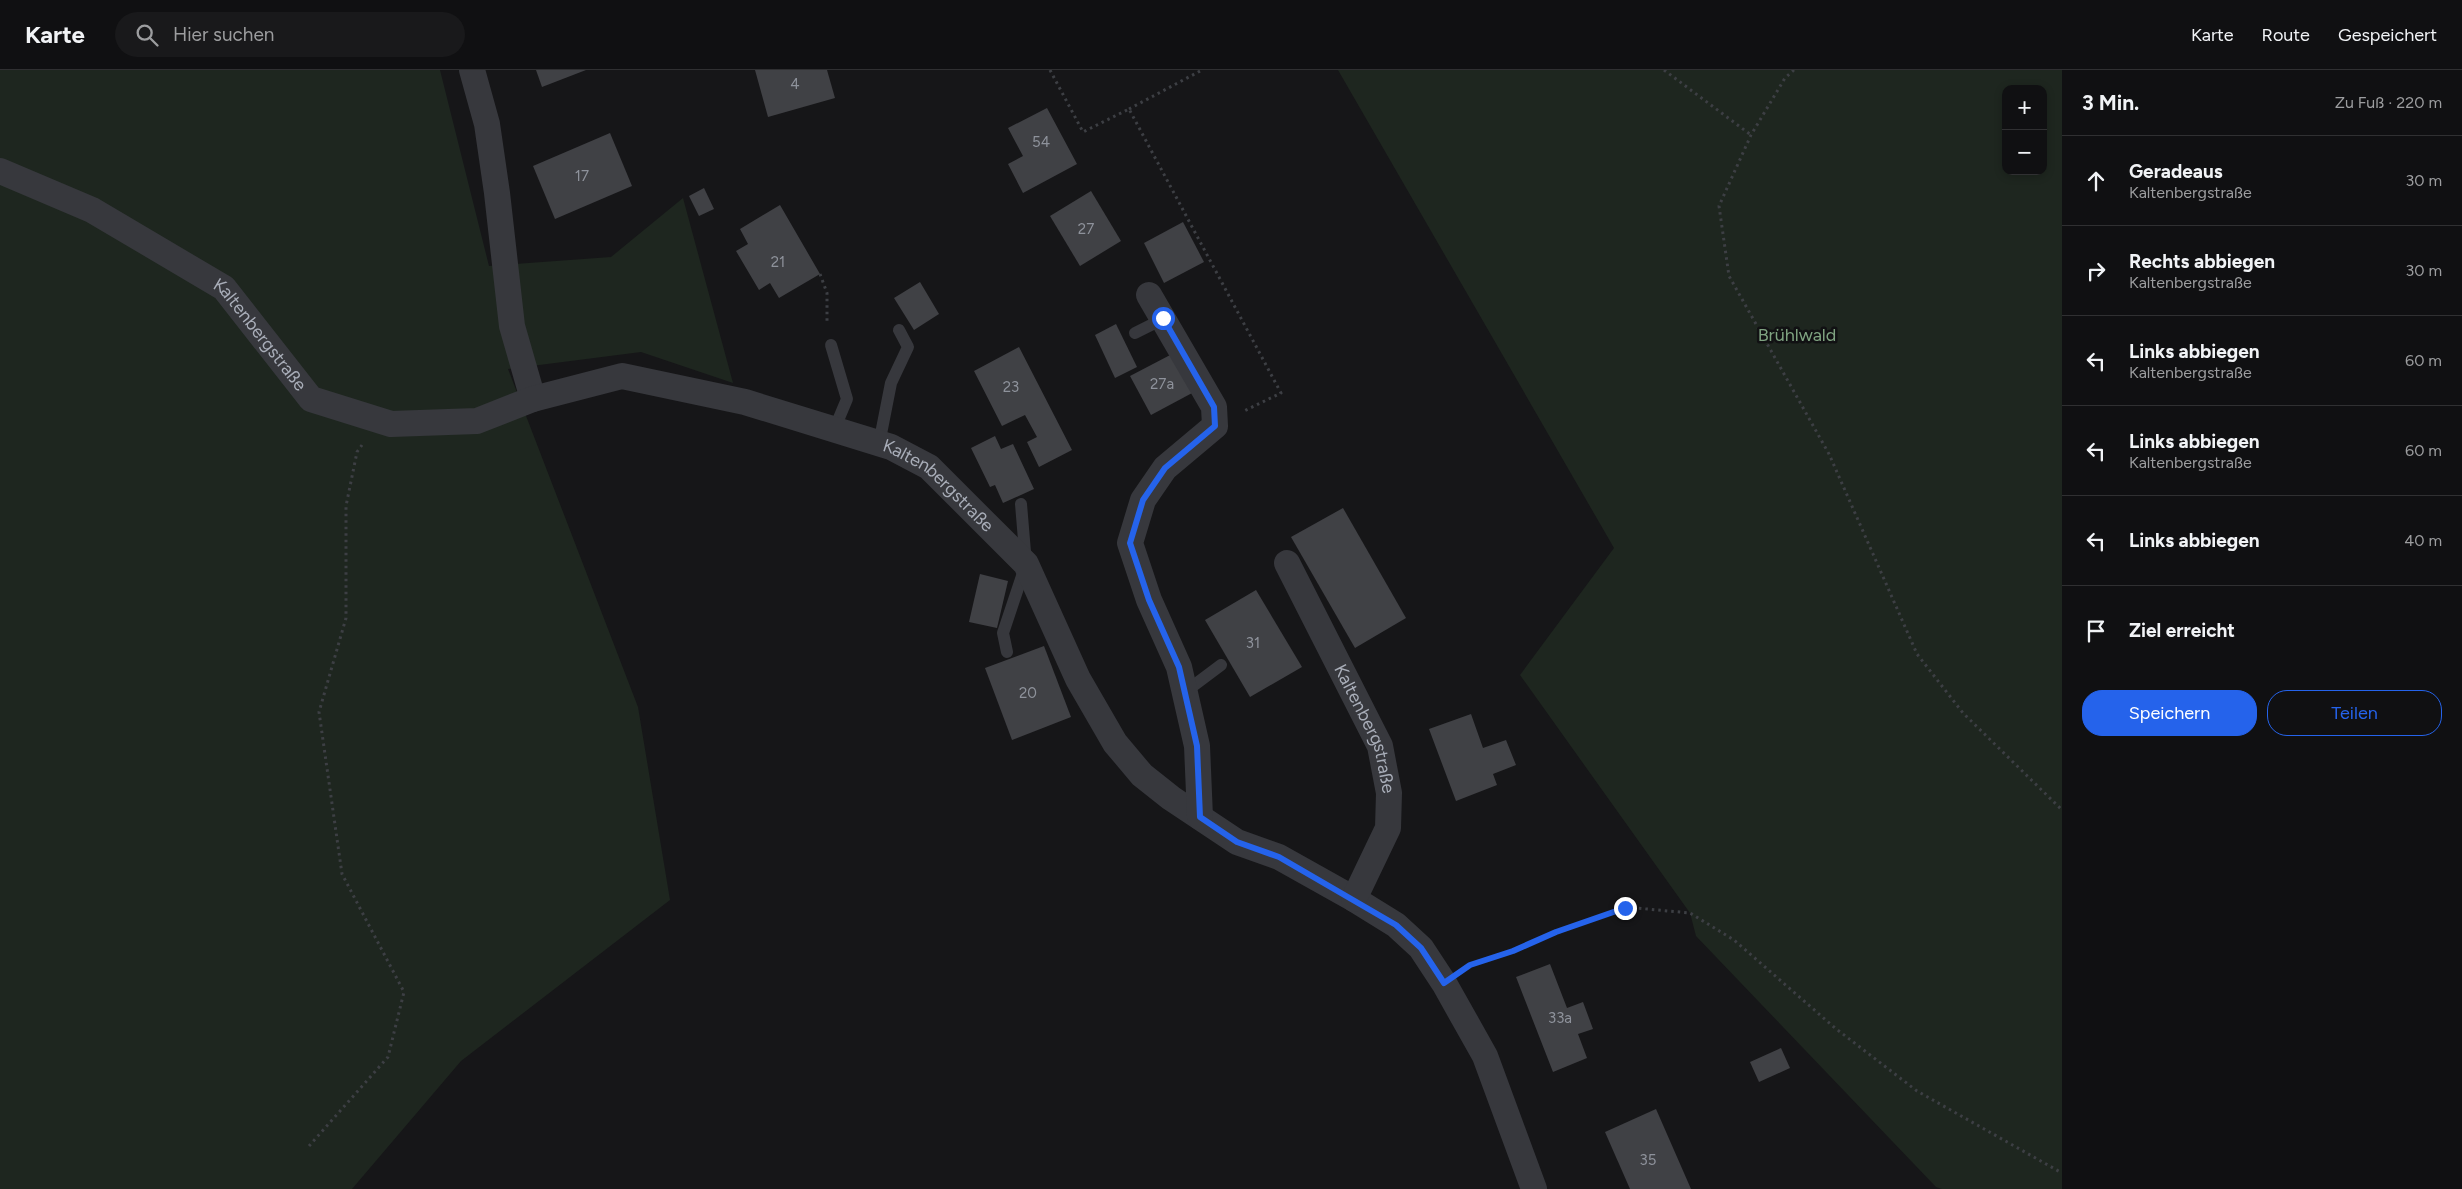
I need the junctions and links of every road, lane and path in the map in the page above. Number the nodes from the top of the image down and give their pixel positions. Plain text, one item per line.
1 (472, 70) edge
2 (1050, 70) edge
3 (1202, 70) edge
4 (1664, 70) edge
5 (1794, 70) edge
6 (1129, 109) junction
7 (1752, 135) junction
8 (0, 171) edge
9 (820, 274) dead end
10 (1149, 295) dead end
11 (1163, 318) junction
12 (899, 330) dead end
13 (1135, 333) dead end
14 (831, 345) joint
15 (533, 399) junction
16 (391, 424) junction
17 (1215, 426) junction
18 (834, 430) junction
19 (879, 444) junction
20 (1021, 504) dead end
21 (1287, 563) dead end
22 (1026, 564) junction
23 (1007, 652) dead end
24 (1221, 664) dead end
25 (1185, 692) junction
26 (2062, 810) edge
27 (1200, 817) junction
28 (1354, 899) junction
29 (1444, 983) junction
30 (309, 1146) dead end
31 (2062, 1173) edge
32 (1534, 1189) edge

1 - 15 street
2 - 6 path
3 - 6 path
4 - 7 path
5 - 7 path
6 - 17 path
7 - 26 path
8 - 16 street, Kaltenbergstraße
9 - 14 path
10 - 11 street
11 - 13 lane
11 - 17 street
12 - 19 lane
14 - 18 lane
15 - 16 street, Kaltenbergstraße
15 - 18 street, Kaltenbergstraße
16 - 30 path
17 - 25 street
18 - 19 street, Kaltenbergstraße
19 - 22 street, Kaltenbergstraße
20 - 22 lane
21 - 28 street, Kaltenbergstraße
22 - 23 lane
22 - 27 street, Kaltenbergstraße
24 - 25 lane
25 - 27 street
27 - 28 street, Kaltenbergstraße
28 - 29 street, Kaltenbergstraße
29 - 31 path
29 - 32 street, Kaltenbergstraße

